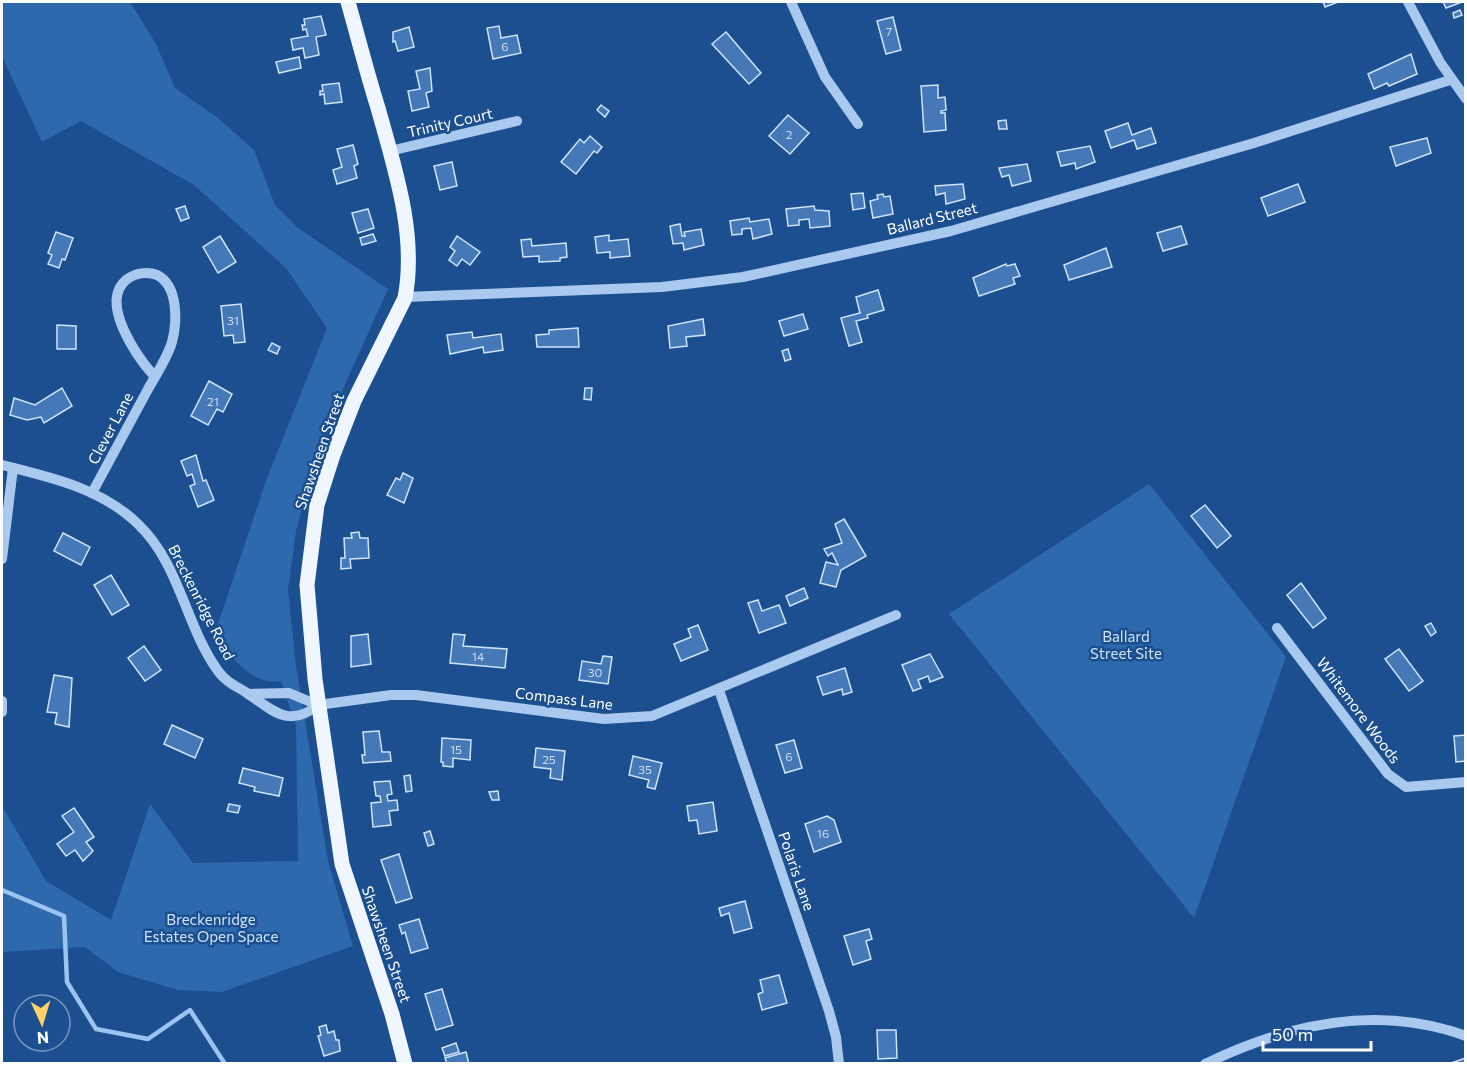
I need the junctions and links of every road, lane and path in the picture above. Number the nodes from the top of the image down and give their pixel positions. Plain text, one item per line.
1 (348, 2) edge
2 (791, 2) edge
3 (1408, 2) edge
4 (1450, 80) junction
5 (1466, 99) edge
6 (517, 121) dead end
7 (858, 124) dead end
8 (390, 152) junction
9 (405, 297) junction
10 (154, 377) junction
11 (2, 465) edge
12 (13, 468) junction
13 (92, 493) junction
14 (2, 560) edge
15 (896, 615) dead end
16 (1278, 628) dead end
17 (719, 690) junction
18 (248, 694) junction
19 (2, 701) edge
20 (318, 705) junction
21 (2, 712) edge
22 (1466, 782) edge
23 (1466, 1036) edge
24 (405, 1064) edge
25 (839, 1064) edge
26 (1205, 1064) edge

1 - 8 main road, Shawsheen Street
2 - 7 street
3 - 4 street
4 - 5 street
4 - 9 street, Ballard Street
6 - 8 street, Trinity Court
8 - 9 main road, Shawsheen Street
9 - 20 main road, Shawsheen Street
10 - 10 street, Clever Lane
10 - 13 street, Clever Lane
11 - 12 street, Breckenridge Road
12 - 13 street, Breckenridge Road
12 - 14 street
13 - 18 street, Breckenridge Road
15 - 17 street, Compass Lane
16 - 22 street, Whitemore Woods
17 - 20 street, Compass Lane
17 - 25 street, Polaris Lane
18 - 20 street
18 - 20 street, Breckenridge Road
19 - 21 street
20 - 24 main road, Shawsheen Street
23 - 26 street

